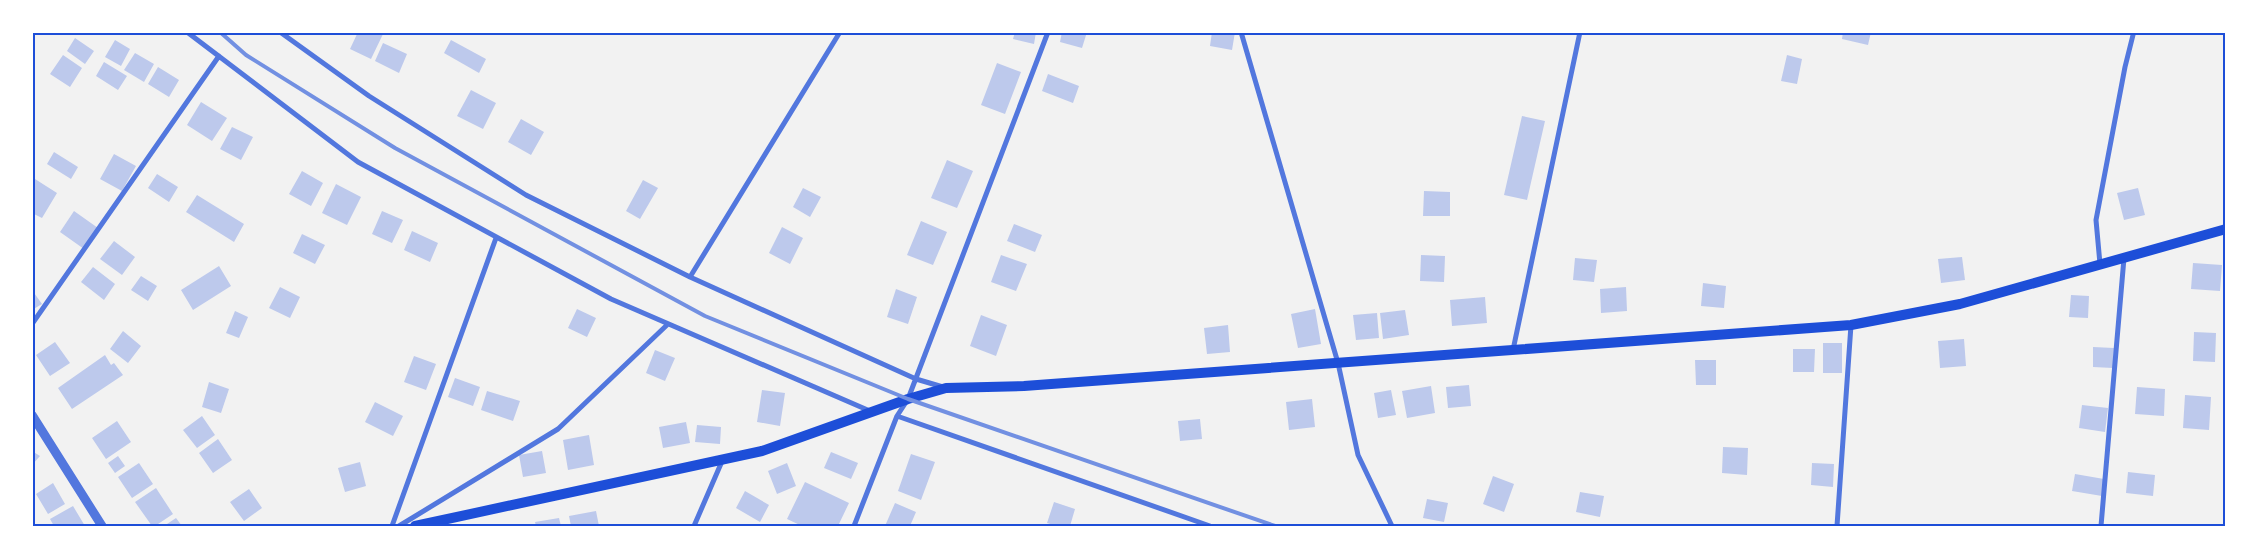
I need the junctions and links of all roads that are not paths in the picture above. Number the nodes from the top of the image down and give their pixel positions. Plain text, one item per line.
1 (187, 32) edge
2 (280, 32) edge
3 (840, 32) edge
4 (1048, 32) edge
5 (1241, 32) edge
6 (1580, 32) edge
7 (2132, 32) edge
8 (219, 56) junction
9 (2226, 229) edge
10 (496, 238) junction
11 (2124, 258) junction
12 (2100, 264) junction
13 (690, 277) junction
14 (32, 324) edge
15 (668, 324) junction
16 (1851, 326) junction
17 (1513, 350) junction
18 (1338, 363) junction
19 (916, 379) junction
20 (946, 388) junction
21 (908, 399) junction
22 (873, 412) junction
23 (32, 415) edge
24 (897, 416) junction
25 (723, 459) junction
26 (102, 526) edge
27 (392, 526) edge
28 (399, 526) edge
29 (415, 526) edge
30 (694, 526) edge
31 (854, 526) edge
32 (1210, 526) edge
33 (1392, 526) edge
34 (1837, 526) edge
35 (2101, 526) edge

1 - 8 street
2 - 13 street
3 - 13 street
4 - 19 street
5 - 18 street
6 - 17 street
7 - 12 street
8 - 10 street
8 - 14 street
9 - 11 main road
10 - 15 street
10 - 27 street
11 - 12 main road
11 - 35 street
12 - 16 main road
13 - 19 street
15 - 22 street
15 - 28 street
16 - 17 main road
16 - 34 street
17 - 18 main road
18 - 20 main road
18 - 33 street
19 - 20 street
19 - 21 street
20 - 21 main road
21 - 22 main road
21 - 24 street
22 - 25 main road
23 - 26 street
24 - 31 street
24 - 32 street
25 - 29 main road
25 - 30 street

